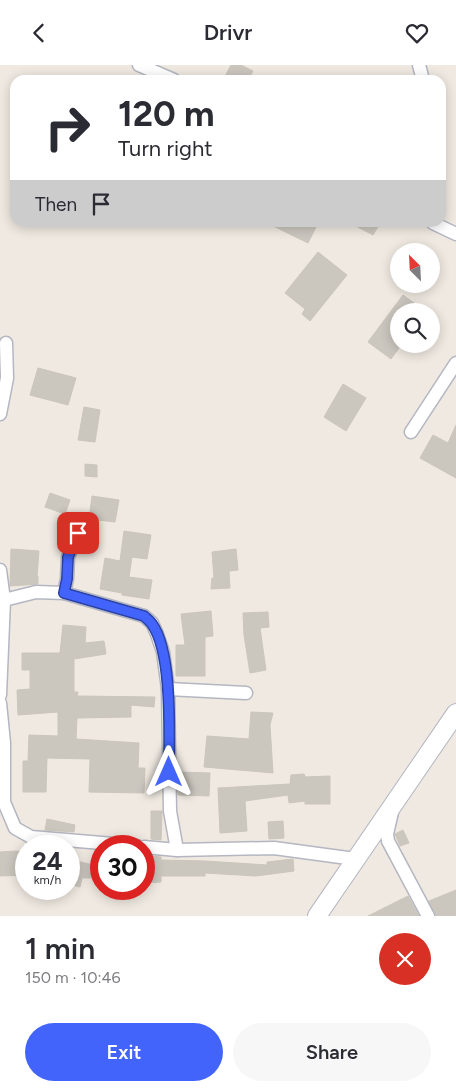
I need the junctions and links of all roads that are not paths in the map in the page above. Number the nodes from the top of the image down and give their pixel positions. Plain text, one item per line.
1 (140, 65) edge
2 (163, 75) edge
3 (441, 227) edge
4 (456, 234) edge
5 (6, 343) dead end
6 (456, 363) edge
7 (0, 414) edge
8 (411, 432) dead end
9 (82, 524) dead end
10 (0, 570) edge
11 (64, 593) junction
12 (4, 600) junction
13 (168, 689) junction
14 (246, 693) dead end
15 (0, 695) edge
16 (0, 703) edge
17 (456, 713) edge
18 (396, 802) junction
19 (90, 842) edge
20 (155, 848) edge
21 (177, 850) junction
22 (356, 859) junction
23 (316, 916) edge
24 (428, 916) edge

1 - 2 street
3 - 4 street
5 - 7 street
6 - 8 street
9 - 11 street
10 - 12 street
11 - 12 street
11 - 13 street
12 - 15 street
13 - 14 street
13 - 21 street
16 - 19 street
17 - 18 street
18 - 22 street
18 - 24 street
20 - 21 street
21 - 22 street
22 - 23 street

